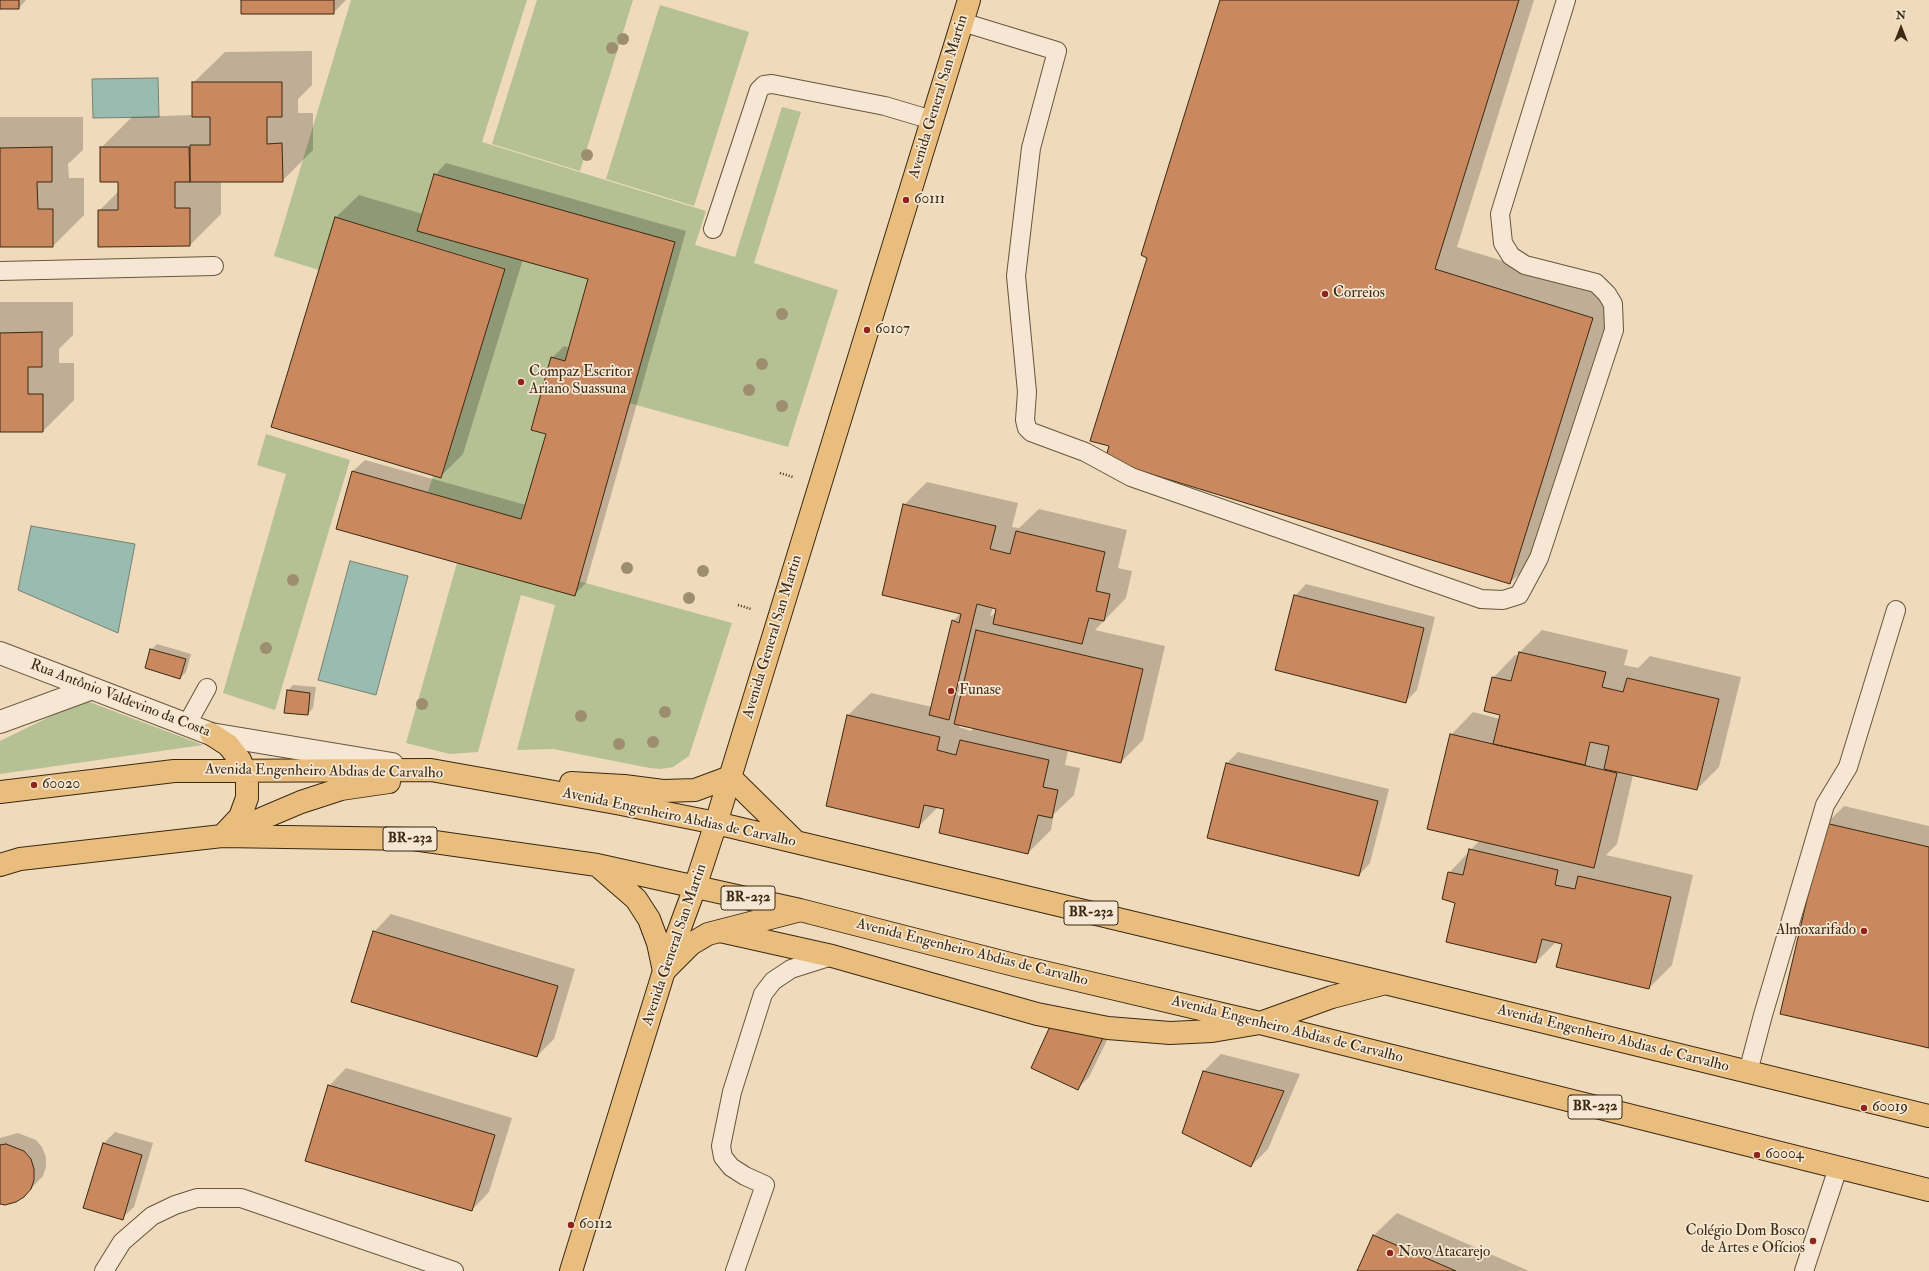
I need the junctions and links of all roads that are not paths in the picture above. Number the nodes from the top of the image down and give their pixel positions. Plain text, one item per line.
1 (969, 0) edge
2 (1566, 0) edge
3 (962, 22) junction
4 (932, 120) junction
5 (713, 229) dead end
6 (214, 266) dead end
7 (0, 271) edge
8 (1896, 610) dead end
9 (0, 653) edge
10 (207, 688) dead end
11 (90, 689) junction
12 (0, 722) edge
13 (186, 726) junction
14 (211, 734) junction
15 (244, 770) junction
16 (431, 770) junction
17 (730, 776) junction
18 (480, 779) junction
19 (663, 791) junction
20 (0, 792) edge
21 (616, 803) junction
22 (716, 823) junction
23 (222, 836) junction
24 (797, 843) junction
25 (0, 865) edge
26 (597, 866) junction
27 (695, 887) junction
28 (800, 910) junction
29 (720, 931) junction
30 (832, 956) junction
31 (664, 971) junction
32 (1385, 983) junction
33 (1260, 1023) junction
34 (1748, 1072) junction
35 (1929, 1116) edge
36 (1838, 1168) junction
37 (1929, 1190) edge
38 (104, 1271) edge
39 (454, 1271) edge
40 (571, 1271) edge
41 (735, 1271) edge
42 (1804, 1271) edge

1 - 3 main road, Avenida General San Martin
2 - 3 lane
3 - 4 main road, Avenida General San Martin
4 - 5 lane
4 - 17 main road, Avenida General San Martin
6 - 7 lane
8 - 34 lane
9 - 11 street, Rua Antônio Valdevino da Costa
10 - 13 lane
11 - 12 street
11 - 13 street, Rua Antônio Valdevino da Costa
13 - 14 street, Rua Antônio Valdevino da Costa
14 - 15 main road
14 - 16 street, Rua Antônio Valdevino da Costa
15 - 16 main road, Avenida Engenheiro Abdias de Carvalho / BR-232
15 - 20 main road, Avenida Engenheiro Abdias de Carvalho / BR-232
15 - 23 main road
16 - 18 main road, Avenida Engenheiro Abdias de Carvalho / BR-232
17 - 19 main road
17 - 22 main road, Avenida General San Martin
17 - 24 main road
18 - 19 main road
18 - 21 main road, Avenida Engenheiro Abdias de Carvalho / BR-232
18 - 23 main road
19 - 21 main road
21 - 22 main road, Avenida Engenheiro Abdias de Carvalho / BR-232
22 - 24 main road, Avenida Engenheiro Abdias de Carvalho / BR-232
22 - 27 main road, Avenida General San Martin
23 - 25 main road, Avenida Engenheiro Abdias de Carvalho / BR-232
23 - 26 main road, Avenida Engenheiro Abdias de Carvalho / BR-232
24 - 32 main road, Avenida Engenheiro Abdias de Carvalho / BR-232
26 - 27 main road, Avenida Engenheiro Abdias de Carvalho / BR-232
26 - 31 main road
27 - 28 main road, Avenida Engenheiro Abdias de Carvalho / BR-232
27 - 31 main road, Avenida General San Martin
28 - 29 main road
28 - 33 main road, Avenida Engenheiro Abdias de Carvalho / BR-232
29 - 30 main road
29 - 31 main road
30 - 33 main road
30 - 41 lane
31 - 40 main road, Avenida General San Martin
32 - 33 main road
32 - 34 main road, Avenida Engenheiro Abdias de Carvalho / BR-232
33 - 36 main road, Avenida Engenheiro Abdias de Carvalho / BR-232
34 - 35 main road, Avenida Engenheiro Abdias de Carvalho / BR-232
36 - 37 main road, Avenida Engenheiro Abdias de Carvalho / BR-232
36 - 42 lane
38 - 39 lane

